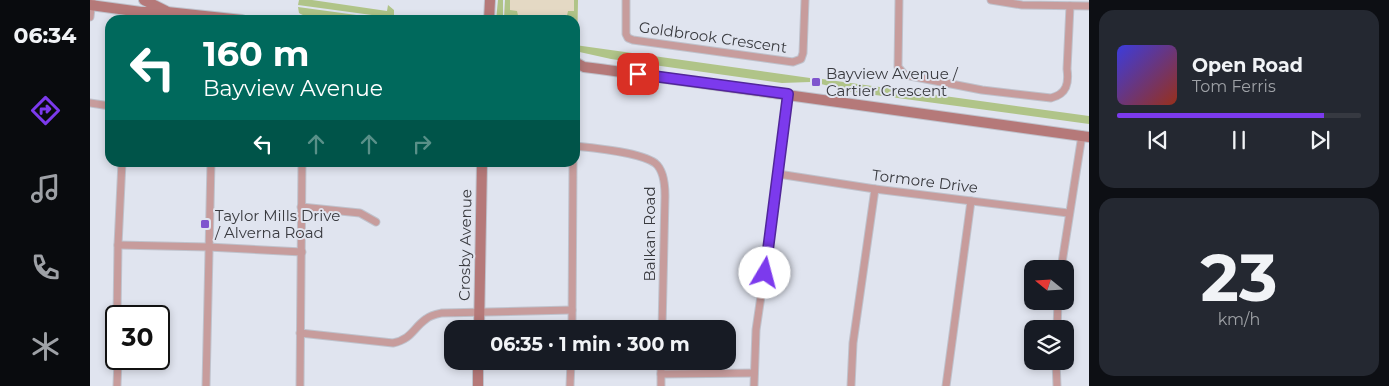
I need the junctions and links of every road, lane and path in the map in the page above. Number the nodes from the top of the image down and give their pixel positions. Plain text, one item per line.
1 (144, 0) edge
2 (490, 0) edge
3 (626, 0) edge
4 (805, 0) edge
5 (899, 0) edge
6 (991, 0) edge
7 (91, 3) edge
8 (1070, 6) junction
9 (1089, 6) edge
10 (167, 12) junction
11 (192, 15) edge
12 (489, 15) edge
13 (90, 17) edge
14 (580, 66) edge
15 (788, 94) junction
16 (90, 102) edge
17 (105, 105) edge
18 (1087, 136) edge
19 (580, 147) edge
20 (122, 167) edge
21 (211, 167) edge
22 (302, 167) edge
23 (482, 167) edge
24 (573, 167) edge
25 (778, 174) junction
26 (875, 189) junction
27 (971, 201) junction
28 (302, 207) junction
29 (1068, 213) junction
30 (376, 222) dead end
31 (118, 245) junction
32 (208, 247) junction
33 (302, 252) junction
34 (1062, 260) edge
35 (117, 305) edge
36 (572, 310) junction
37 (479, 312) junction
38 (479, 320) edge
39 (572, 320) edge
40 (662, 320) edge
41 (300, 333) junction
42 (118, 370) edge
43 (478, 370) edge
44 (571, 370) edge
45 (661, 370) edge
46 (1056, 370) edge
47 (754, 373) junction
48 (661, 374) junction
49 (117, 386) edge
50 (206, 386) edge
51 (300, 386) edge
52 (478, 386) edge
53 (570, 386) edge
54 (661, 386) edge
55 (754, 386) edge
56 (851, 386) edge
57 (946, 386) edge
58 (1057, 386) edge

1 - 10 main road
2 - 12 main road
3 - 4 street, Goldbrook Crescent
5 - 8 street
6 - 8 street
7 - 10 main road
7 - 13 street
8 - 9 street
10 - 11 main road
14 - 15 main road
15 - 18 main road
15 - 25 street
16 - 17 street
18 - 29 street
19 - 40 street, Balkan Road
20 - 31 street
21 - 32 street
22 - 28 street
23 - 37 main road, Crosby Avenue
24 - 36 street
25 - 26 street, Tormore Drive
25 - 47 street
26 - 27 street, Tormore Drive
26 - 56 street
27 - 29 street, Tormore Drive
27 - 57 street
28 - 30 street
28 - 33 street
29 - 34 street
31 - 32 street
31 - 35 street
32 - 33 street
32 - 50 street
33 - 41 street
36 - 37 street
36 - 39 street
37 - 38 main road, Crosby Avenue
37 - 41 street
41 - 51 street
42 - 49 street
43 - 52 main road
44 - 53 street
45 - 48 street
46 - 58 street
47 - 48 street
47 - 55 street
48 - 54 street

